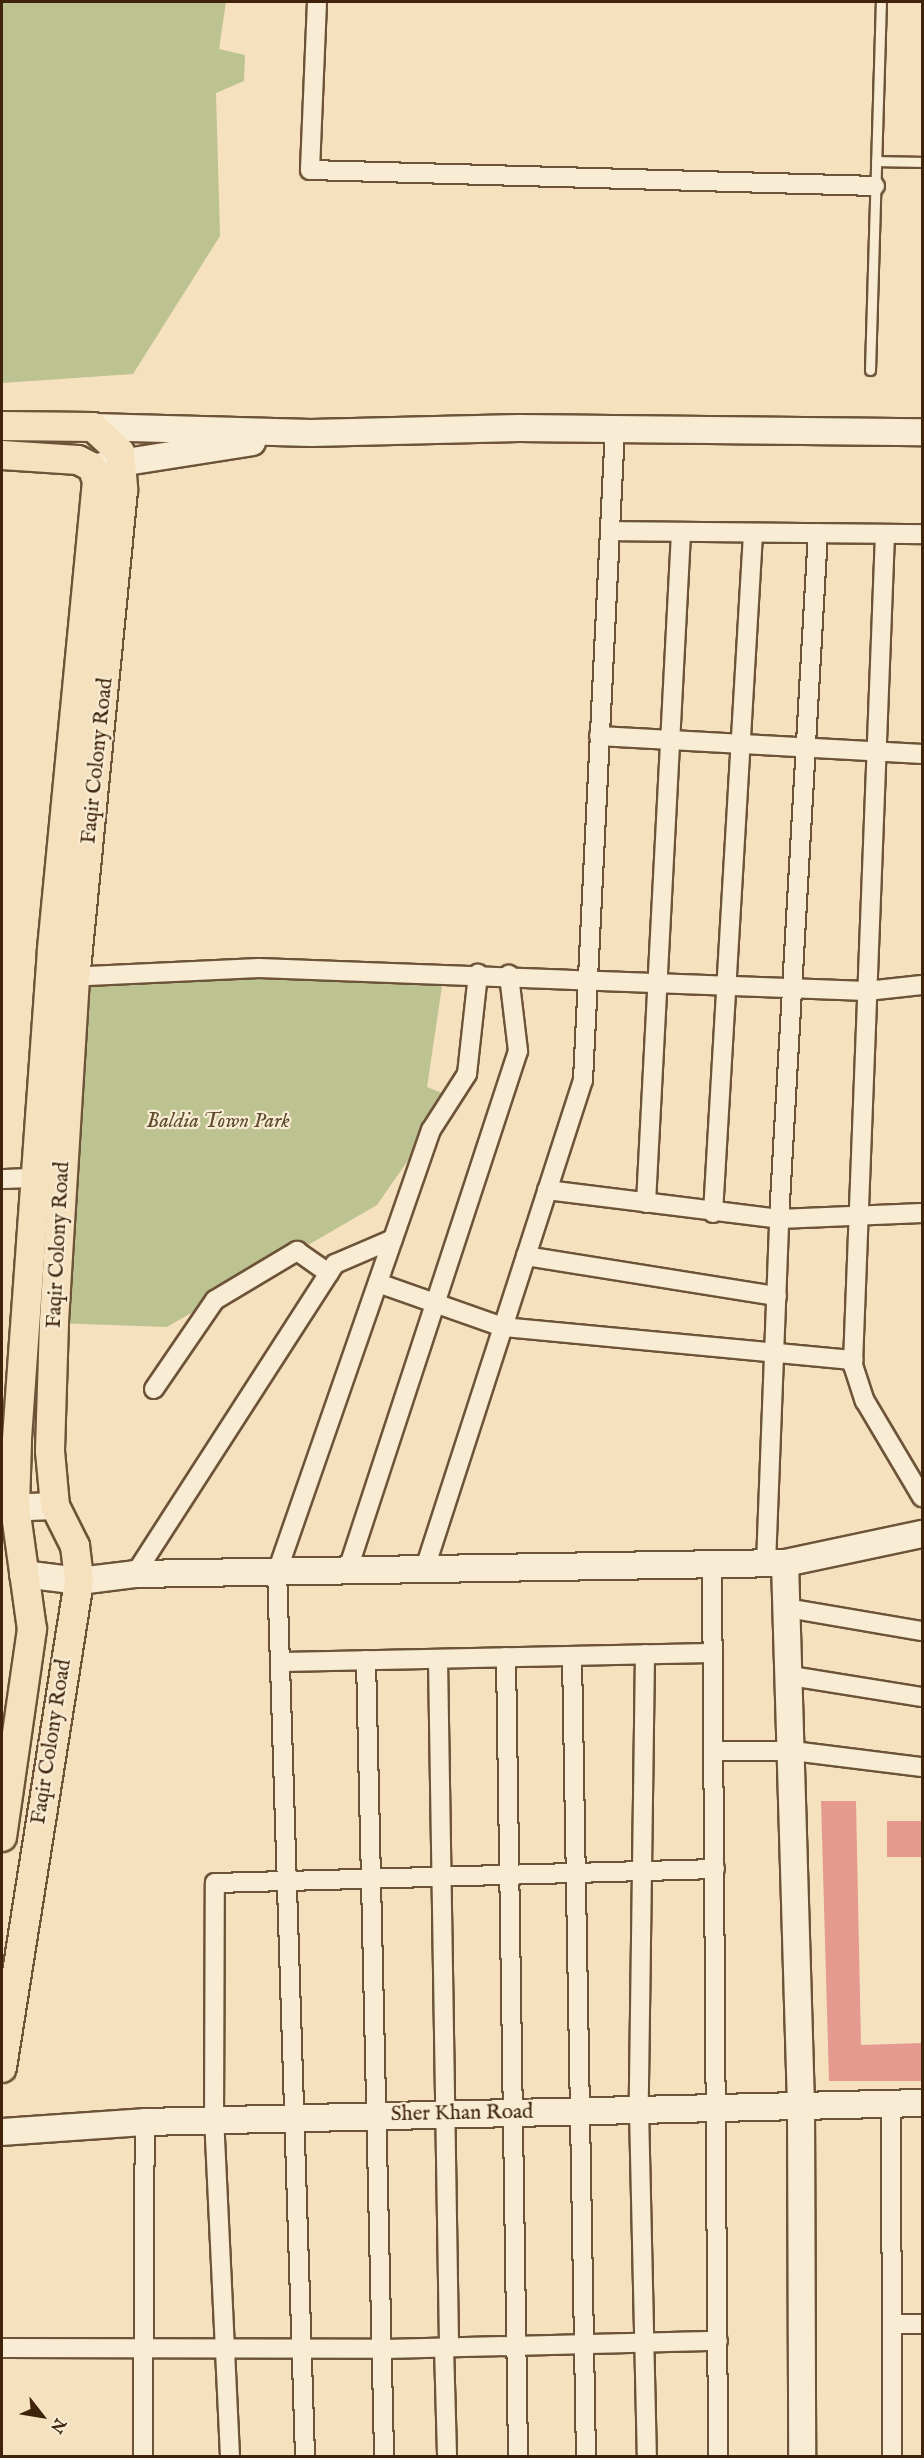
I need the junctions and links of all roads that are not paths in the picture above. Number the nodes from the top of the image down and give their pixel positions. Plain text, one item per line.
1 (317, 2) edge
2 (881, 2) edge
3 (876, 161) junction
4 (922, 162) edge
5 (875, 186) junction
6 (870, 370) dead end
7 (2, 426) edge
8 (93, 427) junction
9 (615, 429) junction
10 (311, 432) junction
11 (922, 432) edge
12 (2, 455) edge
13 (123, 464) junction
14 (92, 467) junction
15 (610, 531) junction
16 (681, 532) junction
17 (753, 533) junction
18 (818, 533) junction
19 (885, 534) junction
20 (922, 534) edge
21 (599, 736) junction
22 (670, 740) junction
23 (740, 744) junction
24 (805, 747) junction
25 (876, 752) junction
26 (922, 754) edge
27 (478, 974) junction
28 (509, 975) junction
29 (63, 976) junction
30 (586, 977) junction
31 (656, 980) junction
32 (726, 983) junction
33 (922, 985) edge
34 (790, 987) junction
35 (867, 991) junction
36 (33, 1178) junction
37 (2, 1179) edge
38 (547, 1190) junction
39 (646, 1203) junction
40 (713, 1213) junction
41 (922, 1214) edge
42 (779, 1219) junction
43 (858, 1219) junction
44 (393, 1239) junction
45 (526, 1256) junction
46 (329, 1274) junction
47 (378, 1283) junction
48 (777, 1296) junction
49 (436, 1303) junction
50 (503, 1327) junction
51 (775, 1355) junction
52 (853, 1360) junction
53 (154, 1389) dead end
54 (922, 1497) edge
55 (55, 1506) junction
56 (8, 1508) edge
57 (922, 1534) edge
58 (775, 1564) junction
59 (712, 1566) junction
60 (424, 1568) junction
61 (348, 1569) junction
62 (277, 1572) junction
63 (23, 1574) junction
64 (135, 1574) junction
65 (79, 1581) junction
66 (787, 1608) junction
67 (922, 1631) edge
68 (713, 1653) junction
69 (645, 1654) junction
70 (572, 1656) junction
71 (506, 1657) junction
72 (438, 1659) junction
73 (366, 1660) junction
74 (280, 1662) junction
75 (791, 1676) junction
76 (922, 1696) edge
77 (714, 1751) junction
78 (793, 1751) junction
79 (922, 1767) edge
80 (2, 1837) edge
81 (715, 1869) junction
82 (642, 1871) junction
83 (576, 1872) junction
84 (509, 1874) junction
85 (442, 1875) junction
86 (372, 1877) junction
87 (286, 1879) junction
88 (2, 2068) edge
89 (891, 2103) junction
90 (922, 2103) edge
91 (801, 2106) junction
92 (717, 2108) junction
93 (639, 2110) junction
94 (580, 2111) junction
95 (513, 2113) junction
96 (446, 2115) junction
97 (379, 2116) junction
98 (293, 2118) junction
99 (214, 2120) junction
100 (145, 2122) junction
101 (2, 2132) edge
102 (892, 2324) junction
103 (922, 2324) edge
104 (718, 2341) junction
105 (645, 2343) junction
106 (584, 2344) junction
107 (517, 2346) junction
108 (141, 2347) junction
109 (446, 2347) junction
110 (2, 2348) edge
111 (225, 2348) junction
112 (301, 2348) junction
113 (385, 2349) junction
114 (143, 2457) edge
115 (230, 2457) edge
116 (305, 2457) edge
117 (384, 2457) edge
118 (447, 2457) edge
119 (518, 2457) edge
120 (586, 2457) edge
121 (647, 2457) edge
122 (718, 2457) edge
123 (802, 2457) edge
124 (892, 2457) edge

1 - 5 street
2 - 3 lane
3 - 4 lane
3 - 5 lane
5 - 6 lane
7 - 8 main road
8 - 10 street
8 - 13 main road
9 - 10 street
9 - 11 street
9 - 15 street
10 - 13 street
12 - 14 main road
13 - 14 street
13 - 29 main road, Faqir Colony Road
14 - 29 main road, Faqir Colony Road
15 - 16 street
15 - 21 street
16 - 17 street
16 - 22 street
17 - 18 street
17 - 23 street
18 - 19 street
18 - 24 street
19 - 20 street
19 - 25 street
21 - 22 street
21 - 30 street
22 - 23 street
22 - 31 street
23 - 24 street
23 - 32 street
24 - 25 street
24 - 34 street
25 - 26 street
25 - 35 street
27 - 28 street
27 - 29 street
27 - 44 street
28 - 30 street
28 - 49 street
29 - 36 main road, Faqir Colony Road
29 - 55 main road, Faqir Colony Road
30 - 31 street
30 - 38 street
31 - 32 street
31 - 39 street
32 - 34 street
32 - 40 street
33 - 35 street
34 - 35 street
34 - 42 street
35 - 43 street
36 - 37 street
36 - 56 main road, Faqir Colony Road
38 - 39 street
38 - 45 street
39 - 40 street
40 - 42 street
41 - 43 street
42 - 43 street
42 - 48 street
43 - 52 street
44 - 46 street
44 - 47 street
45 - 48 street
45 - 50 street
46 - 53 street
46 - 64 street
47 - 49 street
47 - 62 street
48 - 51 street
49 - 50 street
49 - 61 street
50 - 51 street
50 - 60 street
51 - 52 street
51 - 58 street
52 - 54 street
55 - 56 street
55 - 65 main road, Faqir Colony Road
56 - 63 main road, Faqir Colony Road
57 - 58 street
58 - 59 street
58 - 66 street
59 - 60 street
59 - 68 street
60 - 61 street
61 - 62 street
62 - 64 street
62 - 74 street
63 - 65 street
63 - 80 main road, Faqir Colony Road
64 - 65 street
65 - 88 main road, Faqir Colony Road
66 - 67 street
66 - 75 street
68 - 69 street
68 - 77 street
69 - 70 street
69 - 82 street
70 - 71 street
70 - 83 street
71 - 72 street
71 - 84 street
72 - 73 street
72 - 85 street
73 - 74 street
73 - 86 street
74 - 87 street
75 - 76 street
75 - 78 street
77 - 78 street
77 - 81 street
78 - 79 street
78 - 91 street
81 - 82 street
81 - 92 street
82 - 83 street
82 - 93 street
83 - 84 street
83 - 94 street
84 - 85 street
84 - 95 street
85 - 86 street
85 - 96 street
86 - 87 street
86 - 97 street
87 - 98 street
87 - 99 street
89 - 90 street, Sher Khan Road
89 - 91 street, Sher Khan Road
89 - 102 street
91 - 92 street, Sher Khan Road
91 - 123 street
92 - 93 street, Sher Khan Road
92 - 104 street
93 - 94 street, Sher Khan Road
93 - 105 street
94 - 95 street, Sher Khan Road
94 - 106 street
95 - 96 street, Sher Khan Road
95 - 107 street
96 - 97 street, Sher Khan Road
96 - 109 street
97 - 98 street, Sher Khan Road
97 - 113 street
98 - 99 street, Sher Khan Road
98 - 112 street
99 - 100 street, Sher Khan Road
99 - 111 street
100 - 101 street, Sher Khan Road
100 - 108 street
102 - 103 street
102 - 124 street
104 - 105 street
104 - 122 street
105 - 106 street
105 - 121 street
106 - 107 street
106 - 120 street
107 - 109 street
107 - 119 street
108 - 110 street
108 - 111 street
108 - 114 street
109 - 113 street
109 - 118 street
111 - 112 street
111 - 115 street
112 - 113 street
112 - 116 street
113 - 117 street

